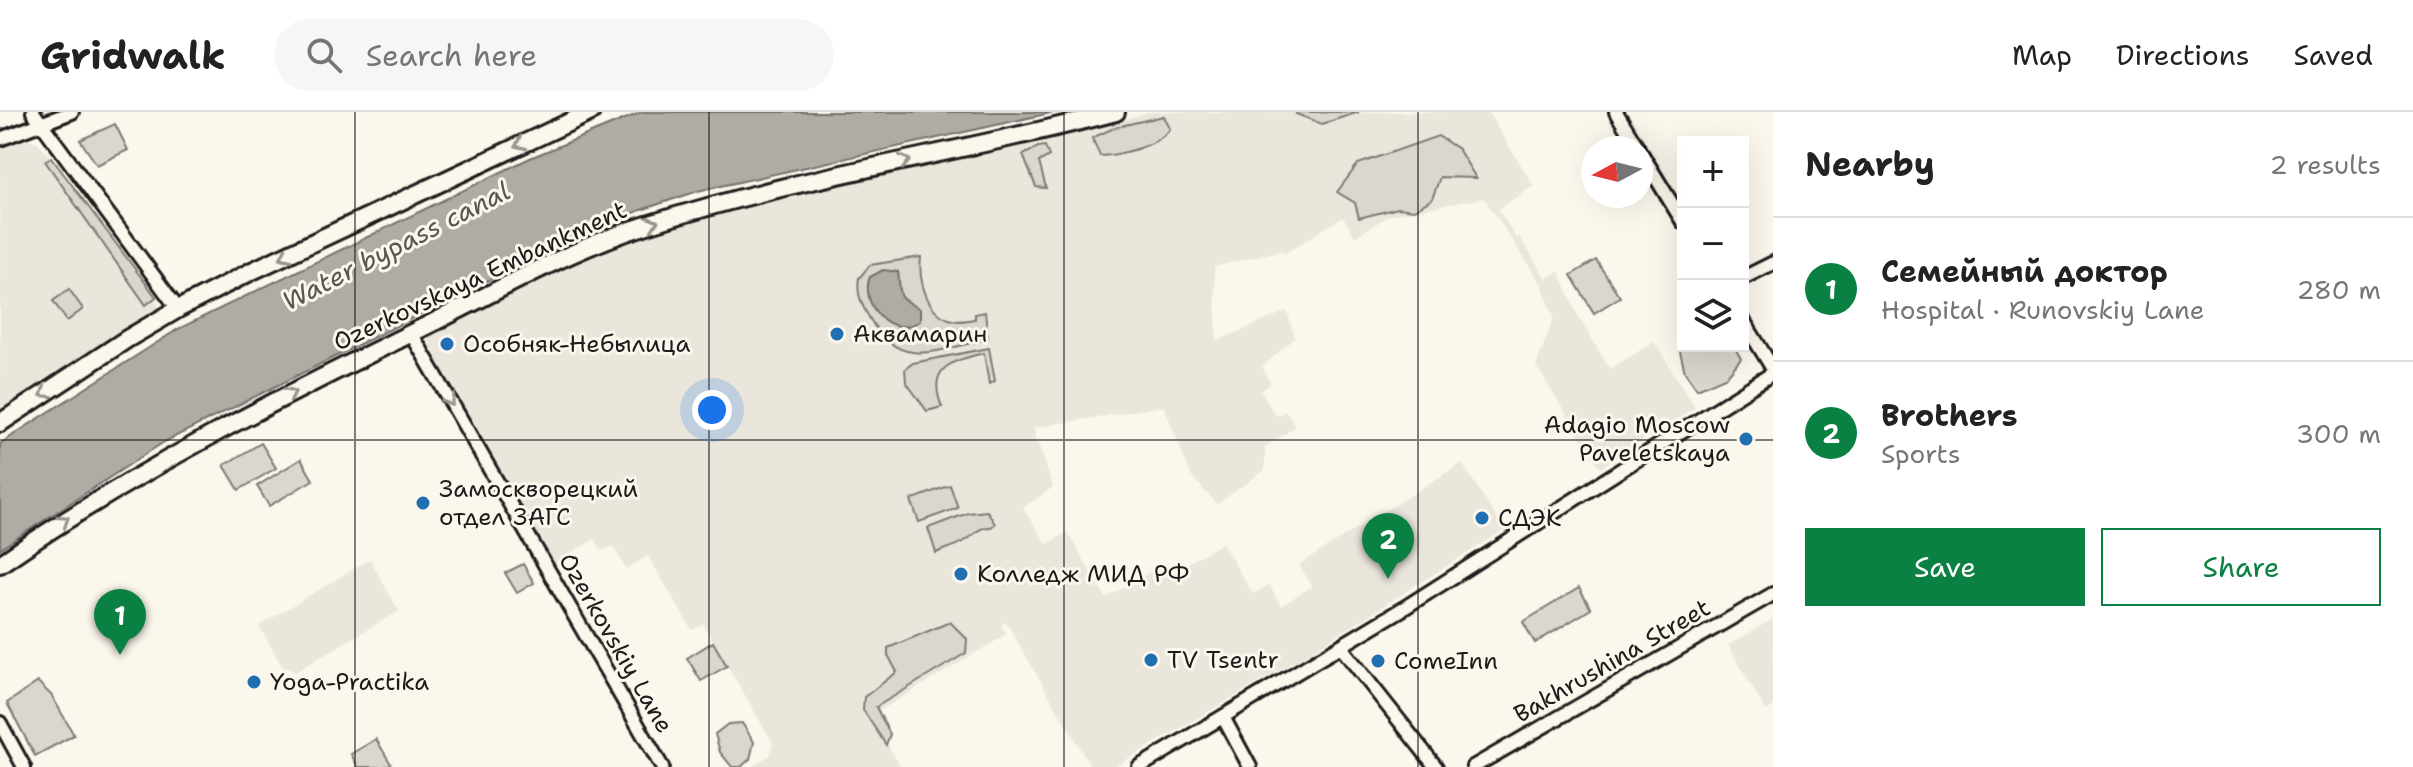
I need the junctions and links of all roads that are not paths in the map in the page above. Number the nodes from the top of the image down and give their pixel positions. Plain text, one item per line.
1 (33, 112) edge
2 (72, 112) edge
3 (591, 112) edge
4 (1116, 112) edge
5 (1616, 112) edge
6 (42, 124) junction
7 (1631, 136) edge
8 (0, 139) edge
9 (1653, 173) edge
10 (1677, 212) edge
11 (1773, 263) edge
12 (1749, 275) edge
13 (178, 309) junction
14 (1749, 330) edge
15 (411, 333) junction
16 (1773, 371) edge
17 (0, 423) edge
18 (0, 564) edge
19 (1773, 594) edge
20 (1341, 647) junction
21 (1223, 717) junction
22 (0, 723) edge
23 (24, 767) edge
24 (662, 767) edge
25 (1139, 767) edge
26 (1250, 767) edge
27 (1436, 767) edge
28 (1473, 767) edge

1 - 6 street
2 - 6 street
3 -> 13 street
15 -> 4 street, Ozerkovskaya Embankment
5 - 7 street
6 - 8 street
6 - 13 street
9 - 10 street
11 - 12 street
13 -> 17 street
14 - 16 street
18 -> 15 street, Ozerkovskaya Embankment
15 -> 24 street, Ozerkovskiy Lane
16 - 20 street
19 - 28 street, Bakhrushina Street
20 - 21 street
20 - 27 street
21 - 25 street
21 - 26 street
22 - 23 street

